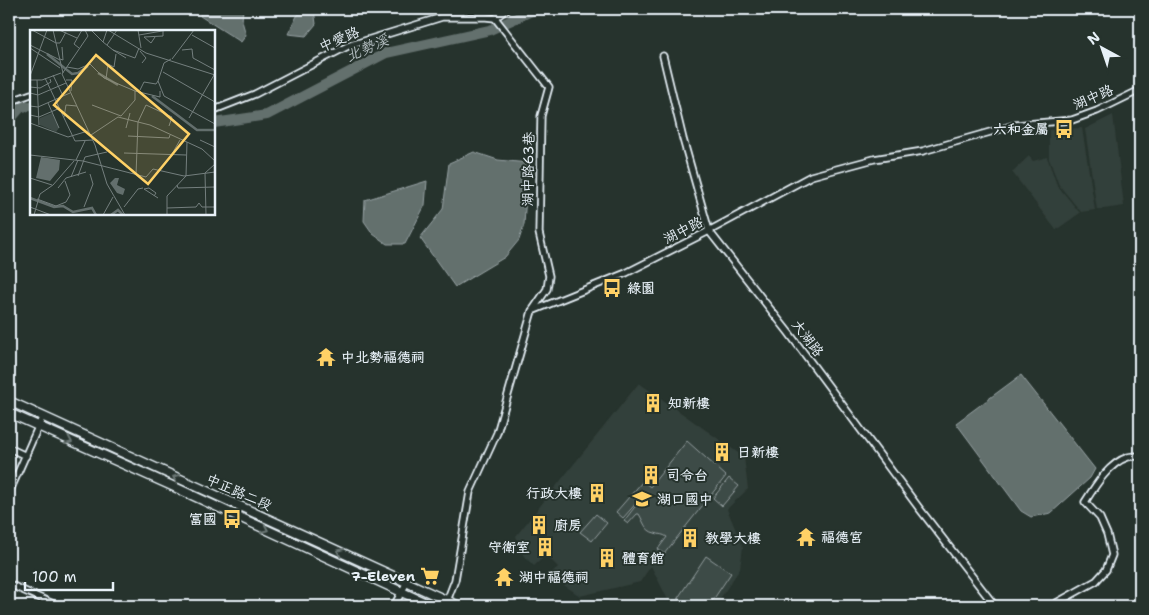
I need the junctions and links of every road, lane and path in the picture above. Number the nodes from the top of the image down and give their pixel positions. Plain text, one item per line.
1 (507, 9) edge
2 (495, 18) junction
3 (663, 56) dead end
4 (1140, 90) edge
5 (30, 94) edge
6 (9, 102) edge
7 (215, 110) edge
8 (709, 231) junction
9 (532, 311) junction
10 (9, 401) edge
11 (9, 413) edge
12 (42, 418) junction
13 (38, 428) junction
14 (9, 448) edge
15 (26, 456) junction
16 (1140, 456) edge
17 (9, 493) edge
18 (407, 582) junction
19 (9, 584) edge
20 (402, 592) junction
21 (447, 604) edge
22 (55, 606) edge
23 (394, 606) edge
24 (432, 606) edge
25 (459, 606) edge
26 (995, 606) edge
27 (1051, 606) edge

1 - 2 street
2 - 7 street, 中愛路
2 - 9 street, 湖中路63巷
3 - 8 street, 大湖路
4 - 8 street, 湖中路
5 - 6 street
8 - 9 street, 湖中路
8 - 26 street, 大湖路
9 - 21 street
10 - 12 main road, 中正路二段
11 - 13 main road, 中正路二段
12 - 13 street
18 -> 12 main road, 中正路二段
13 - 15 street
13 -> 20 main road, 中正路二段
14 - 15 street
15 - 17 street
16 - 27 street
18 - 20 street
18 - 21 main road, 中正路二段
19 - 22 street
20 - 23 street
20 - 24 main road, 中正路二段
21 - 25 main road, 中正路二段

